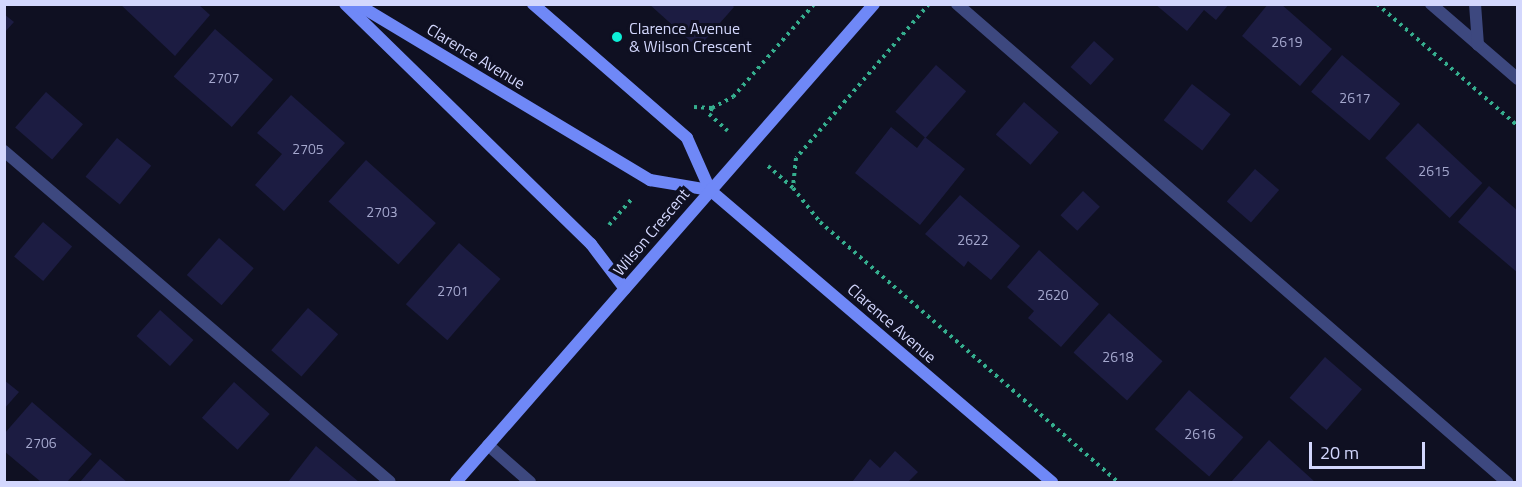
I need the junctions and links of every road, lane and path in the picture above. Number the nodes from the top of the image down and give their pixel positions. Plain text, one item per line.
1 (345, 4) edge
2 (357, 4) edge
3 (533, 4) edge
4 (814, 4) edge
5 (874, 4) edge
6 (929, 4) edge
7 (957, 4) edge
8 (1377, 4) edge
9 (1431, 4) edge
10 (1475, 4) edge
11 (1478, 45) junction
12 (1518, 80) edge
13 (686, 101) dead end
14 (1518, 126) edge
15 (4, 151) edge
16 (710, 190) junction
17 (625, 289) junction
18 (488, 445) junction
19 (390, 483) edge
20 (456, 483) edge
21 (530, 483) edge
22 (1052, 483) edge
23 (1118, 483) edge
24 (1507, 483) edge

1 - 17 main road
2 - 16 main road, Clarence Avenue
3 - 16 main road, Clarence Avenue
4 - 13 path
5 - 16 main road, Wilson Crescent
6 - 23 path
7 - 24 street
8 - 14 path
9 - 11 street
10 - 11 street
11 - 12 street
15 - 19 street
16 - 17 main road, Wilson Crescent
16 - 22 main road, Clarence Avenue
17 - 18 main road, Wilson Crescent
18 - 20 main road, Wilson Crescent
18 - 21 street

